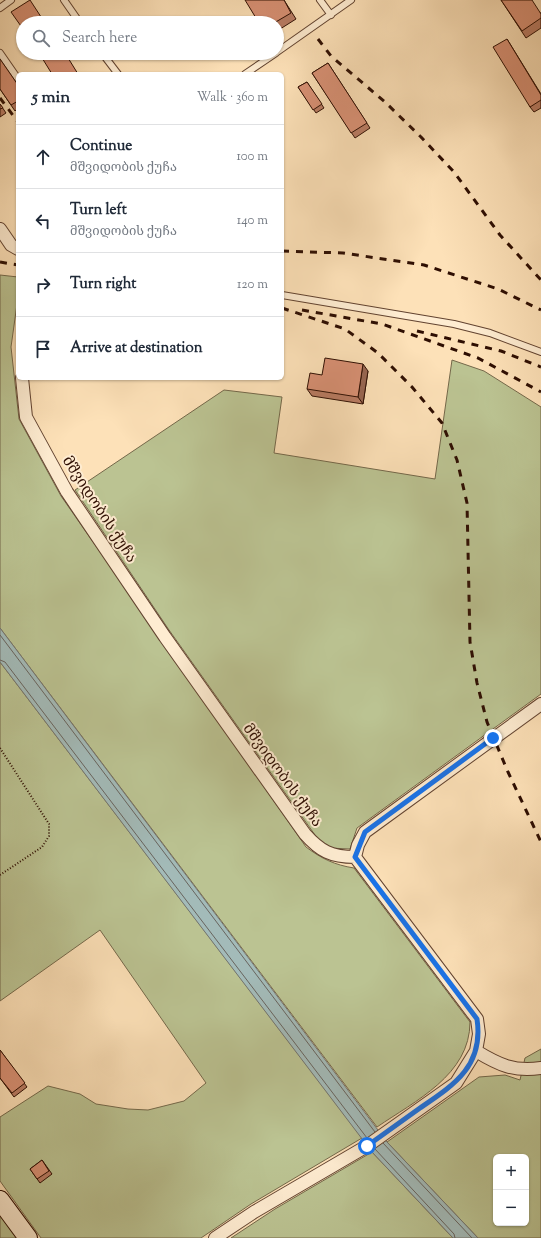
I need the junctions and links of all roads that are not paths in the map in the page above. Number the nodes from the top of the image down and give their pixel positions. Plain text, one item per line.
1 (11, 0) edge
2 (64, 0) edge
3 (320, 0) edge
4 (351, 0) edge
5 (0, 8) edge
6 (331, 15) junction
7 (75, 16) edge
8 (284, 47) edge
9 (0, 53) edge
10 (107, 60) edge
11 (265, 60) edge
12 (116, 72) edge
13 (248, 72) edge
14 (16, 76) edge
15 (0, 229) edge
16 (16, 247) edge
17 (284, 295) edge
18 (541, 352) edge
19 (22, 380) edge
20 (541, 704) edge
21 (355, 857) junction
22 (476, 1051) junction
23 (541, 1068) edge
24 (0, 1200) edge
25 (28, 1238) edge
26 (215, 1238) edge

1 - 5 lane
2 - 7 lane
3 - 6 lane
4 - 6 lane
6 - 8 lane
9 - 14 lane
10 - 12 lane
11 - 13 lane
15 - 16 street
17 - 18 lane
19 - 21 street, მშვიდობის ქუჩა
20 - 21 street
21 - 22 street
22 - 23 street
22 - 26 street
24 - 25 main road

